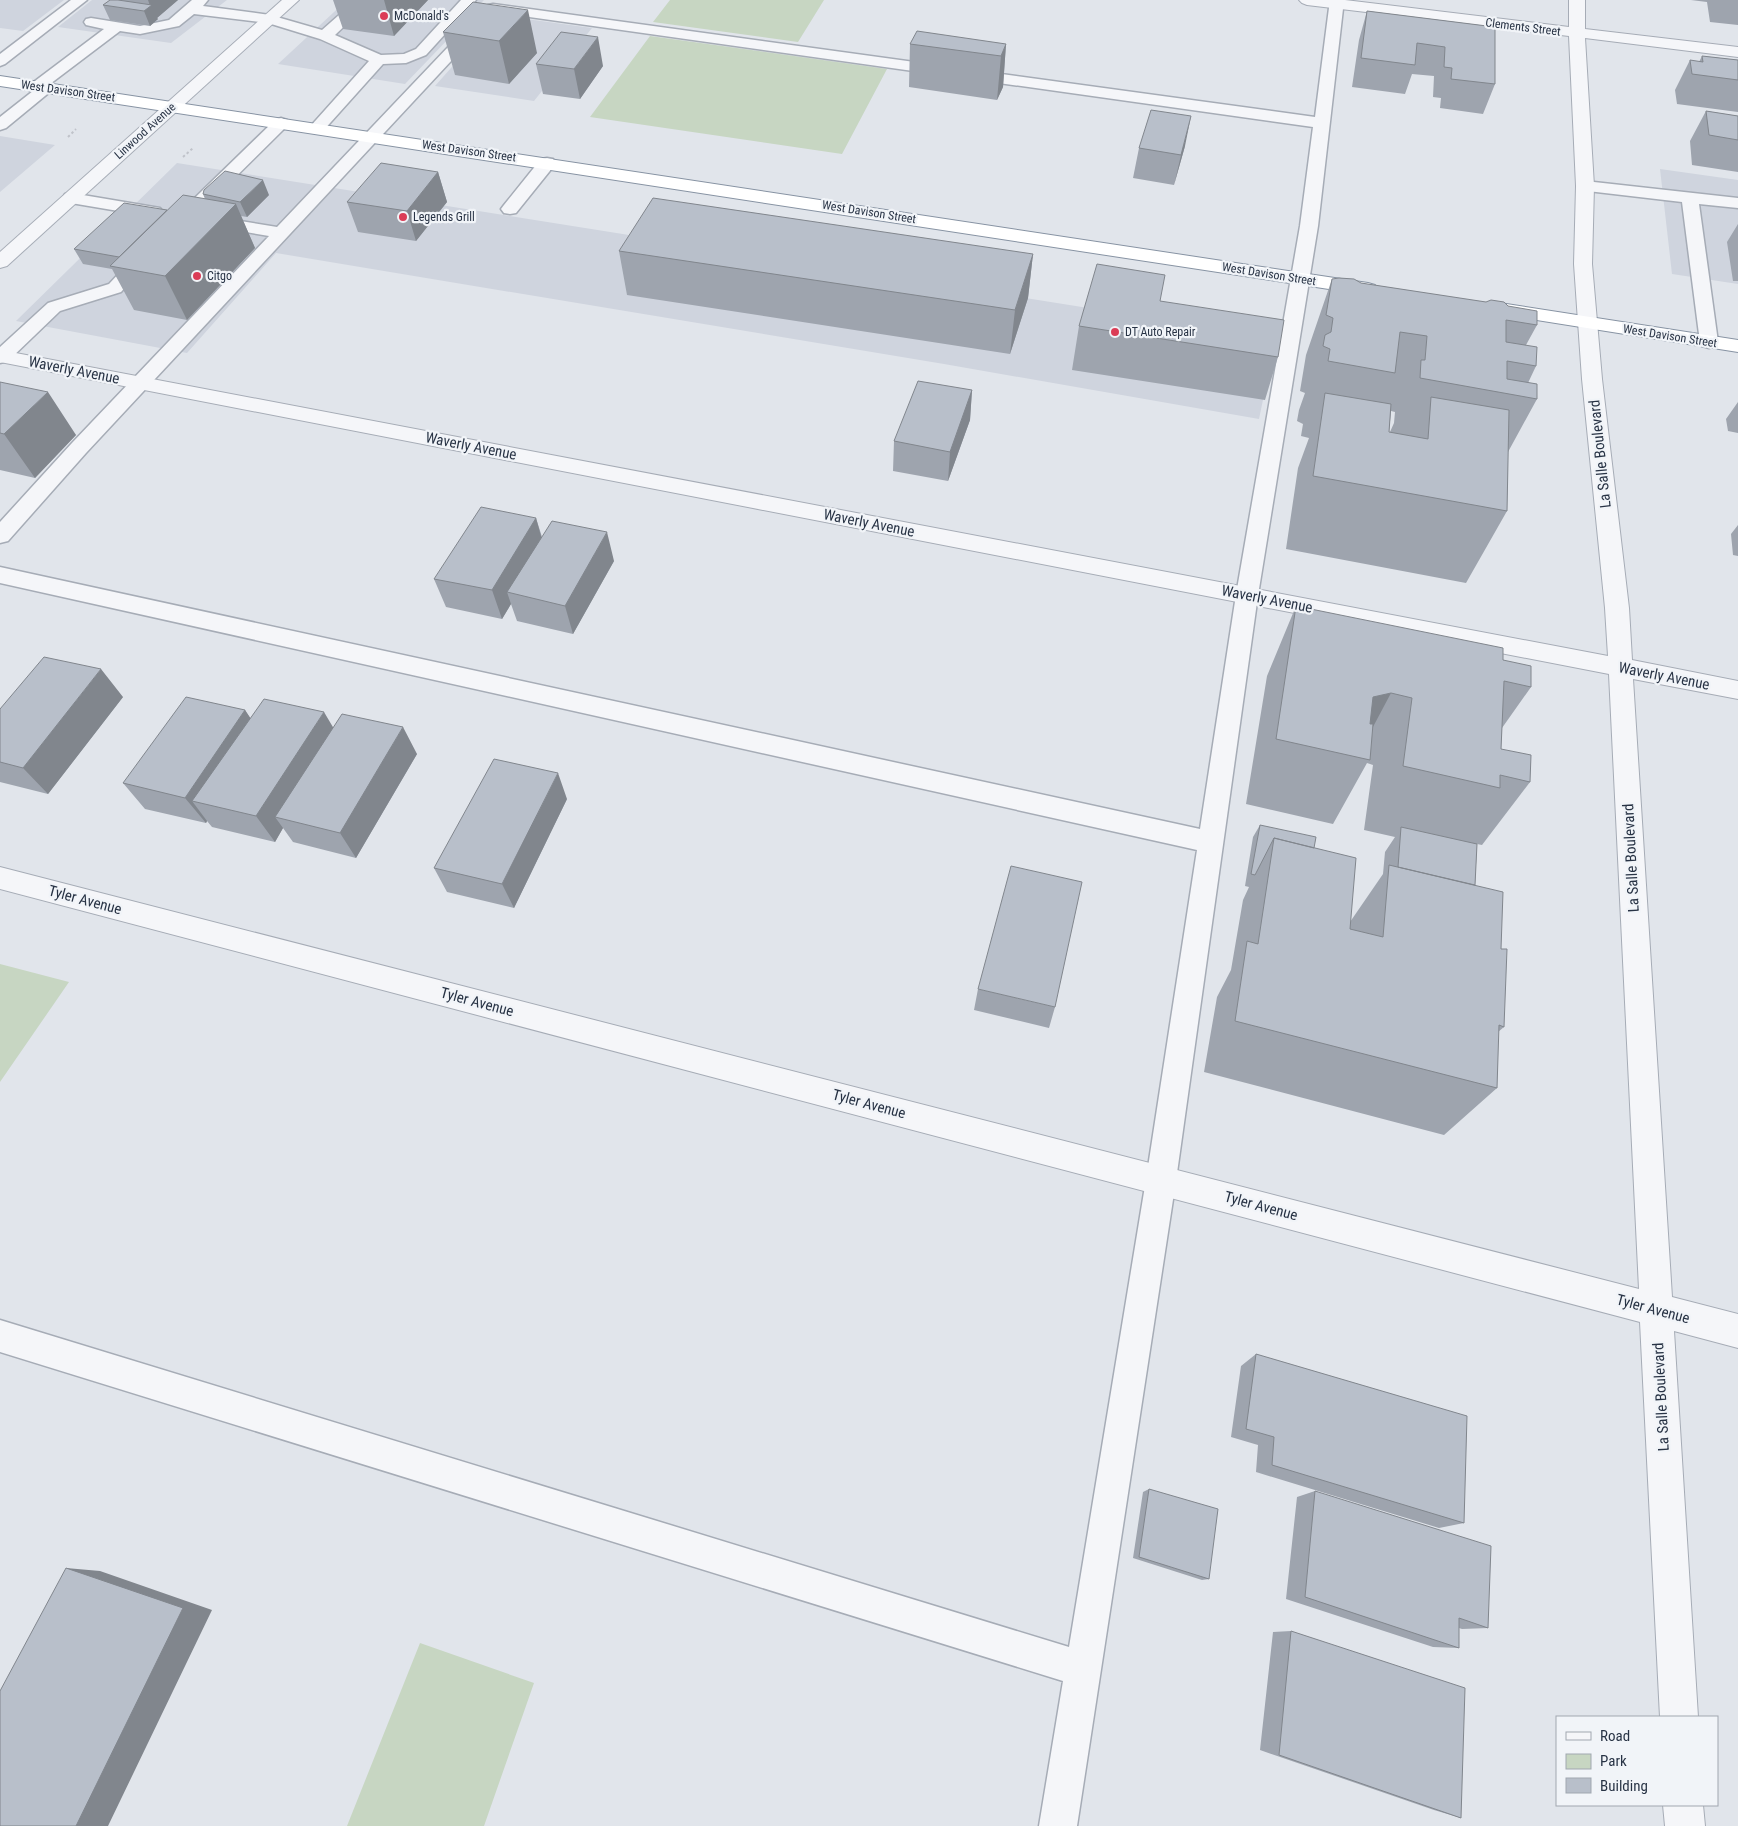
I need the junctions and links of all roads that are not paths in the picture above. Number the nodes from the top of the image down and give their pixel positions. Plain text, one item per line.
1 (80, 0) edge
2 (291, 0) edge
3 (365, 0) edge
4 (470, 0) edge
5 (1307, 0) edge
6 (1577, 0) edge
7 (1336, 2) edge
8 (196, 4) edge
9 (496, 4) edge
10 (106, 11) edge
11 (270, 19) junction
12 (116, 27) junction
13 (1577, 34) junction
14 (325, 36) junction
15 (1738, 52) edge
16 (0, 60) edge
17 (379, 60) junction
18 (0, 81) edge
19 (41, 87) junction
20 (172, 107) junction
21 (282, 123) junction
22 (1322, 123) junction
23 (0, 124) edge
24 (316, 128) junction
25 (373, 137) junction
26 (547, 163) junction
27 (1585, 186) junction
28 (1690, 197) junction
29 (71, 198) junction
30 (1738, 203) edge
31 (510, 209) dead end
32 (180, 221) junction
33 (282, 233) junction
34 (0, 262) edge
35 (129, 273) edge
36 (1300, 279) junction
37 (1386, 292) edge
38 (1479, 306) edge
39 (1588, 323) junction
40 (1709, 342) junction
41 (1738, 346) edge
42 (1, 356) edge
43 (140, 383) junction
44 (0, 536) edge
45 (0, 575) edge
46 (1246, 595) junction
47 (1620, 667) junction
48 (1738, 690) edge
49 (1210, 842) junction
50 (0, 878) edge
51 (1161, 1180) junction
52 (1656, 1309) junction
53 (1738, 1331) edge
54 (0, 1336) edge
55 (1083, 1669) junction
56 (1679, 1716) edge
57 (1684, 1806) edge
58 (1058, 1826) edge
59 (1685, 1826) edge

1 - 16 lane
2 - 11 street, Linwood Avenue
3 - 14 lane
4 - 17 lane
5 - 7 street, Clements Street
6 - 13 street, La Salle Boulevard
7 - 13 street, Clements Street
7 - 22 lane
8 - 11 lane
8 - 12 lane
9 - 22 lane
9 - 25 lane
10 - 12 lane
11 - 14 lane
11 - 20 street, Linwood Avenue
12 - 19 lane
13 - 15 street, Clements Street
13 - 27 street, La Salle Boulevard
14 - 17 lane
17 - 24 lane
18 - 19 highway, West Davison Street
19 - 20 highway, West Davison Street
19 - 23 lane
20 - 21 highway, West Davison Street
20 - 29 street, Linwood Avenue
21 - 24 highway, West Davison Street
21 - 32 lane
22 - 36 lane
24 - 25 highway, West Davison Street
25 - 26 highway, West Davison Street
25 - 33 lane
26 - 31 lane
26 - 36 highway, West Davison Street
27 - 28 lane
27 - 39 street, La Salle Boulevard
28 - 30 lane
28 - 40 lane
29 - 32 lane
29 - 34 street, Linwood Avenue
32 - 33 lane
33 - 43 lane
35 - 42 lane
36 - 37 highway, West Davison Street
36 - 46 lane
38 - 39 highway, West Davison Street
39 - 40 highway, West Davison Street
39 - 47 street, La Salle Boulevard
40 - 41 highway, West Davison Street
42 - 43 street, Waverly Avenue
43 - 44 lane
43 - 46 street, Waverly Avenue
45 - 49 lane
46 - 47 street, Waverly Avenue
46 - 49 lane
47 - 48 street, Waverly Avenue
47 - 52 street, La Salle Boulevard
49 - 51 lane
50 - 51 street, Tyler Avenue
51 - 52 street, Tyler Avenue
51 - 55 lane
52 - 53 street, Tyler Avenue
52 - 56 street, La Salle Boulevard
54 - 55 lane
55 - 58 lane
57 - 59 street

